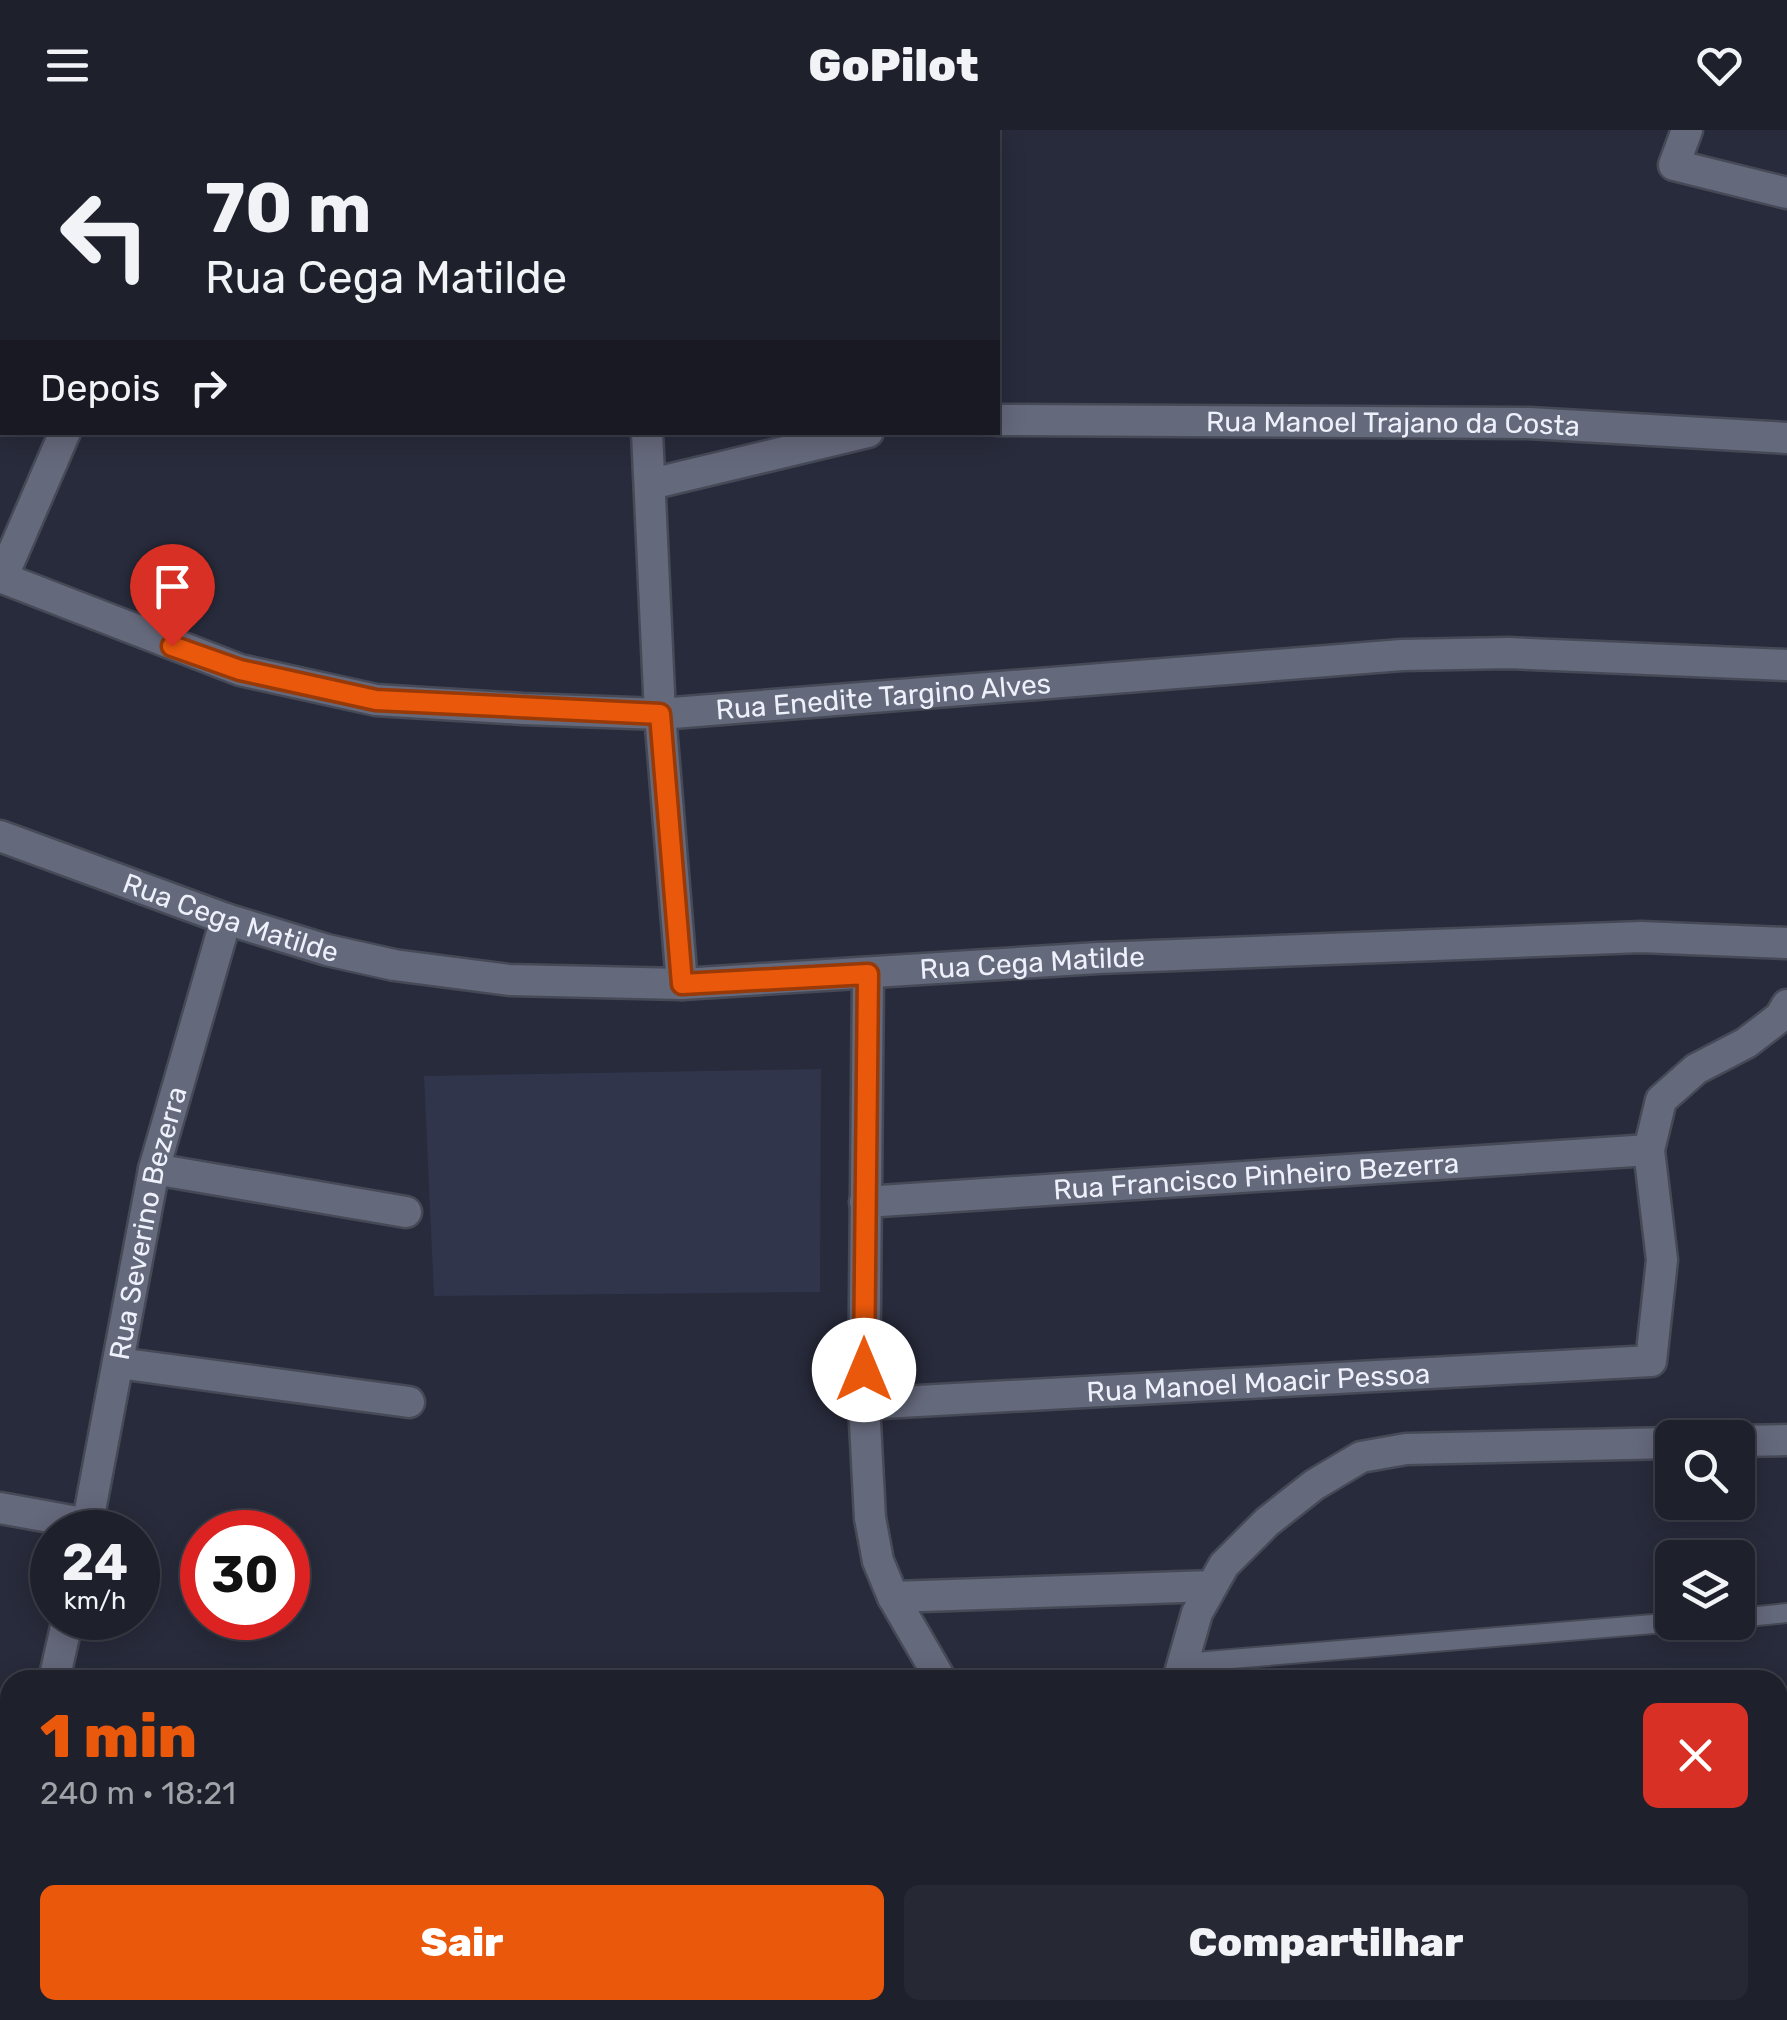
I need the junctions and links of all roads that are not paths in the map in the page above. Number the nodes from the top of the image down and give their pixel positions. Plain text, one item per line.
1 (1687, 130) edge
2 (1787, 193) edge
3 (1000, 420) edge
4 (63, 435) edge
5 (646, 435) edge
6 (855, 435) edge
7 (1787, 438) edge
8 (651, 484) junction
9 (1, 577) edge
10 (1787, 665) edge
11 (660, 714) junction
12 (0, 836) edge
13 (226, 920) junction
14 (1787, 943) edge
15 (868, 974) junction
16 (682, 984) junction
17 (1787, 1005) edge
18 (1649, 1150) junction
19 (154, 1168) junction
20 (865, 1202) junction
21 (406, 1212) dead end
22 (118, 1363) junction
23 (409, 1402) dead end
24 (864, 1404) junction
25 (1787, 1440) edge
26 (1755, 1441) edge
27 (1655, 1443) edge
28 (0, 1508) edge
29 (90, 1510) edge
30 (30, 1515) edge
31 (1211, 1586) junction
32 (893, 1597) junction
33 (1787, 1614) edge
34 (1755, 1617) edge
35 (1655, 1624) edge
36 (63, 1640) edge
37 (56, 1670) edge
38 (935, 1670) edge
39 (1181, 1670) edge
40 (1200, 1670) edge

1 - 2 street
3 - 7 street, Rua Manoel Trajano da Costa
4 - 9 street
5 - 8 street
6 - 8 street
8 - 11 street
9 - 11 street, Rua Enedite Targino Alves
10 - 11 street, Rua Enedite Targino Alves
11 - 16 street
12 - 13 street, Rua Cega Matilde
13 - 16 street, Rua Cega Matilde
13 - 19 street, Rua Severino Bezerra
14 - 15 street, Rua Cega Matilde
15 - 16 street, Rua Cega Matilde
15 - 20 street
17 - 18 street
18 - 20 street, Rua Francisco Pinheiro Bezerra
18 - 24 street, Rua Manoel Moacir Pessoa
19 - 21 street
19 - 22 street, Rua Severino Bezerra
20 - 24 street
22 - 23 street
22 - 29 street, Rua Severino Bezerra
24 - 32 street
25 - 26 street
27 - 31 street
28 - 30 street
31 - 32 street
31 - 39 street
32 - 38 street
33 - 34 lane
35 - 40 lane
36 - 37 street

